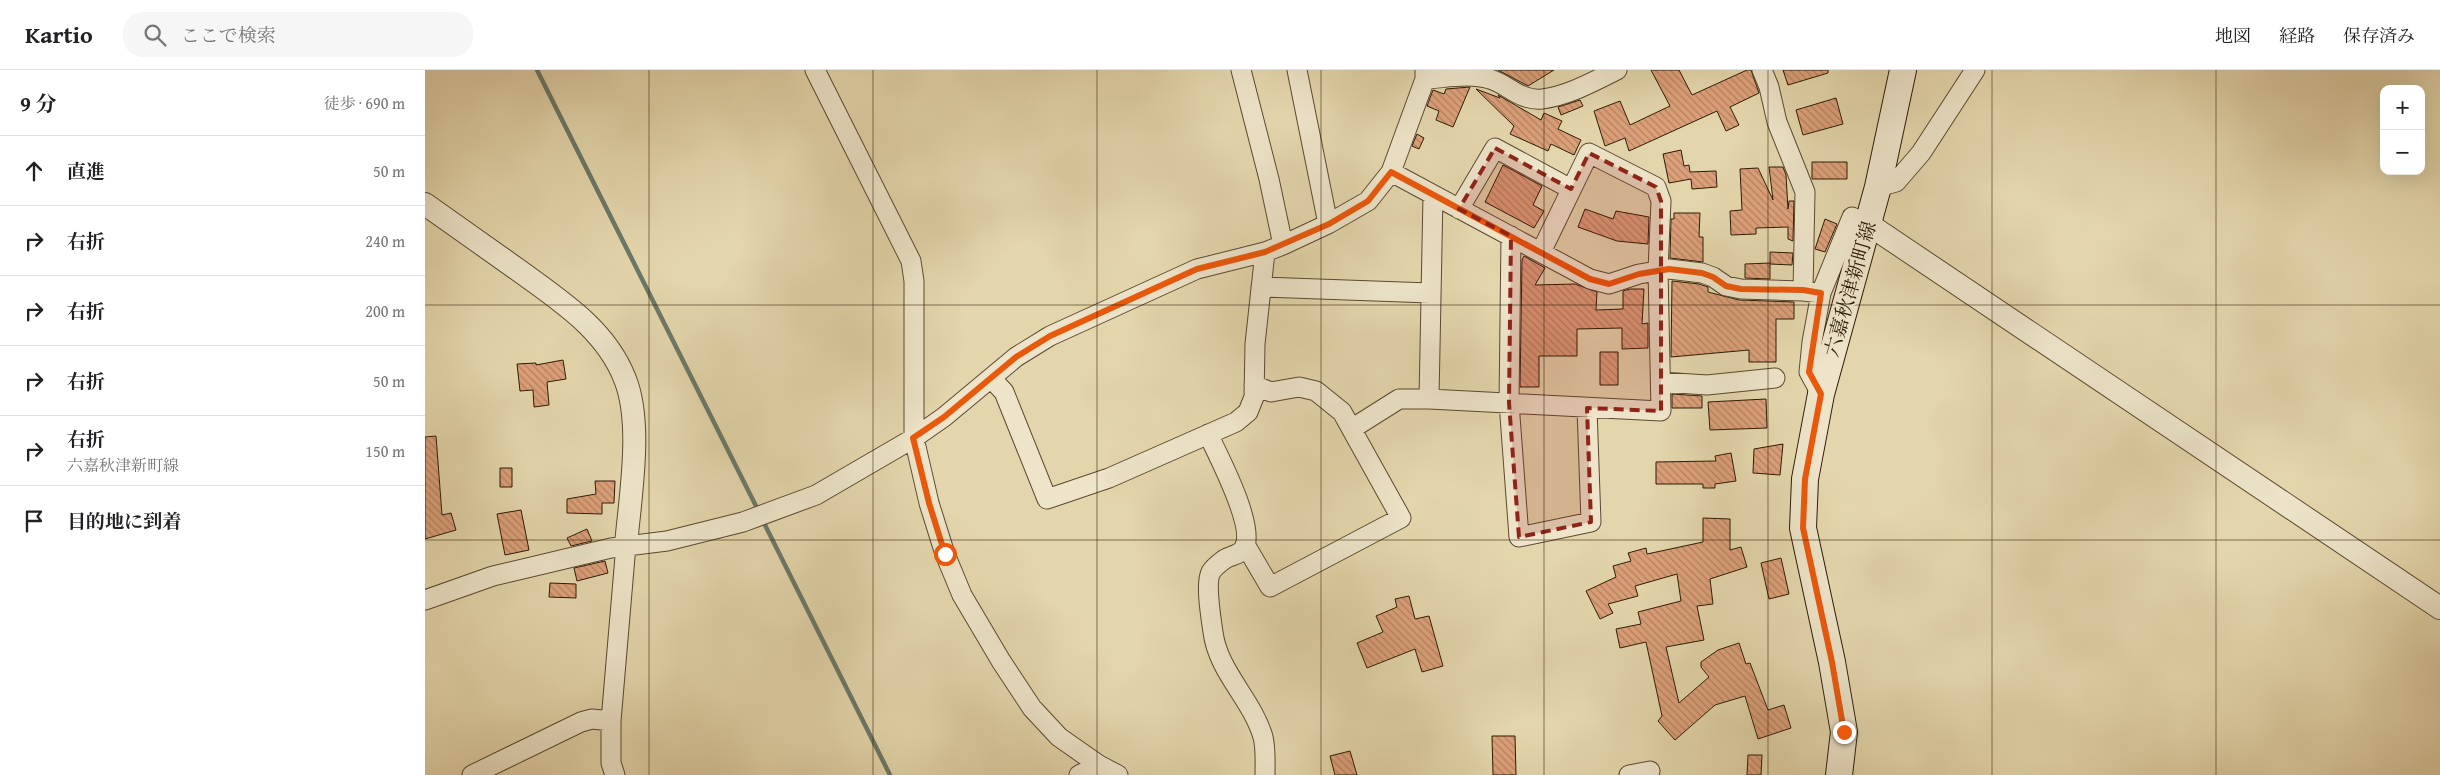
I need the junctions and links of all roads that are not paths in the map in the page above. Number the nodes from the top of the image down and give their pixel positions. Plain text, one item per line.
1 (815, 70) edge
2 (1241, 70) edge
3 (1297, 70) edge
4 (1617, 70) edge
5 (1762, 70) edge
6 (1903, 70) edge
7 (1975, 70) edge
8 (1425, 74) edge
9 (1391, 172) junction
10 (1878, 186) junction
11 (1571, 189) junction
12 (1433, 195) junction
13 (425, 204) edge
14 (1459, 209) junction
15 (1329, 224) junction
16 (1868, 224) junction
17 (1511, 236) junction
18 (1283, 245) junction
19 (1265, 252) junction
20 (1541, 252) junction
21 (1658, 270) junction
22 (1261, 287) junction
23 (1812, 292) junction
24 (1430, 293) junction
25 (991, 378) junction
26 (1775, 378) dead end
27 (1661, 382) junction
28 (1254, 385) junction
29 (1821, 394) junction
30 (1429, 399) junction
31 (1509, 404) junction
32 (1587, 408) junction
33 (1353, 428) junction
34 (1208, 434) junction
35 (913, 438) junction
36 (626, 545) junction
37 (1246, 546) junction
38 (425, 600) edge
39 (2440, 608) edge
40 (611, 721) junction
41 (1099, 765) junction
42 (1650, 771) dead end
43 (472, 775) edge
44 (615, 775) edge
45 (1079, 775) edge
46 (1118, 775) edge
47 (1265, 775) edge
48 (1629, 775) edge
49 (1839, 775) edge

1 - 35 street
2 - 18 street
3 - 15 street
4 - 8 street
5 - 23 street
6 - 10 main road, 六嘉秋津新町線
7 - 10 street
8 - 9 street
9 - 12 street
9 - 15 street
10 - 16 main road, 六嘉秋津新町線
11 - 14 street
11 - 20 street
11 - 21 street
12 - 14 street
12 - 24 street
13 - 36 street
14 - 17 street
15 - 18 street
16 - 23 street
16 - 29 main road, 六嘉秋津新町線
16 - 39 street
17 - 20 street
17 - 31 street
18 - 19 street
19 - 22 street
19 - 25 street
20 - 21 street
21 - 23 street
21 - 27 street
22 - 24 street
22 - 28 street
23 - 29 street
24 - 30 street
25 - 34 street
25 - 35 street
26 - 27 street
27 - 32 street
28 - 33 street
28 - 34 street
29 - 49 main road, 六嘉秋津新町線
30 - 31 street
30 - 33 street
31 - 32 street
31 - 32 street
33 - 37 street
34 - 37 street
35 - 36 street
35 - 41 street
36 - 38 street
36 - 40 street
37 - 47 street
40 - 43 street
40 - 44 street
41 - 45 street
41 - 46 street
42 - 48 street

